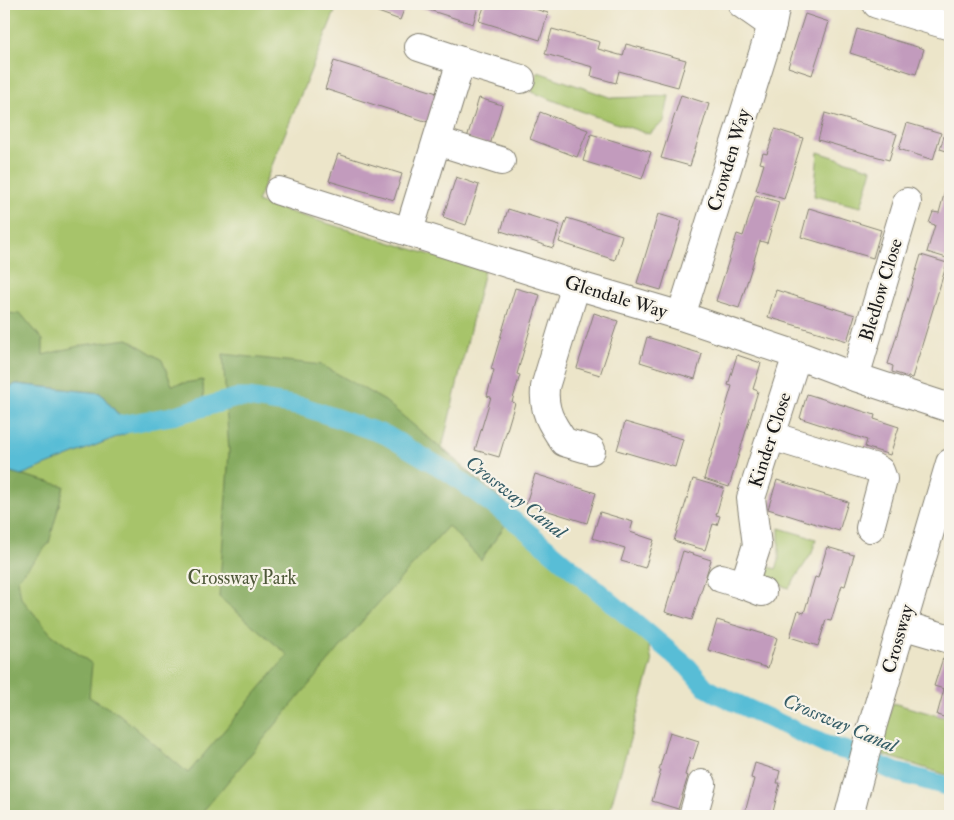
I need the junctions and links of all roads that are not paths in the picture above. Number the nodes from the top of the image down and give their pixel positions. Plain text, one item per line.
1 (742, 4) edge
2 (876, 4) edge
3 (774, 15) edge
4 (948, 25) dead end
5 (419, 48) dead end
6 (461, 61) junction
7 (520, 79) dead end
8 (436, 141) junction
9 (501, 161) dead end
10 (279, 191) dead end
11 (907, 202) dead end
12 (409, 231) junction
13 (576, 285) junction
14 (681, 316) junction
15 (797, 354) junction
16 (855, 378) junction
17 (950, 408) edge
18 (771, 436) junction
19 (592, 450) dead end
20 (950, 463) edge
21 (870, 528) dead end
22 (743, 585) dead end
23 (902, 625) junction
24 (950, 639) edge
25 (702, 784) dead end
26 (850, 810) edge
27 (693, 816) edge

1 - 3 street
2 - 4 street
3 - 14 street, Crowden Way
5 - 6 street
6 - 7 street
6 - 8 street
8 - 9 street
8 - 12 street
10 - 12 street, Glendale Way
11 - 16 street, Bledlow Close
12 - 13 street, Glendale Way
13 - 14 street, Glendale Way
13 - 19 street
14 - 15 street, Glendale Way
15 - 16 street, Glendale Way
15 - 18 street, Kinder Close
16 - 17 street, Glendale Way
18 - 21 street
18 - 22 street, Kinder Close
20 - 23 street, Crossway
23 - 24 street
23 - 26 street, Crossway
25 - 27 street

